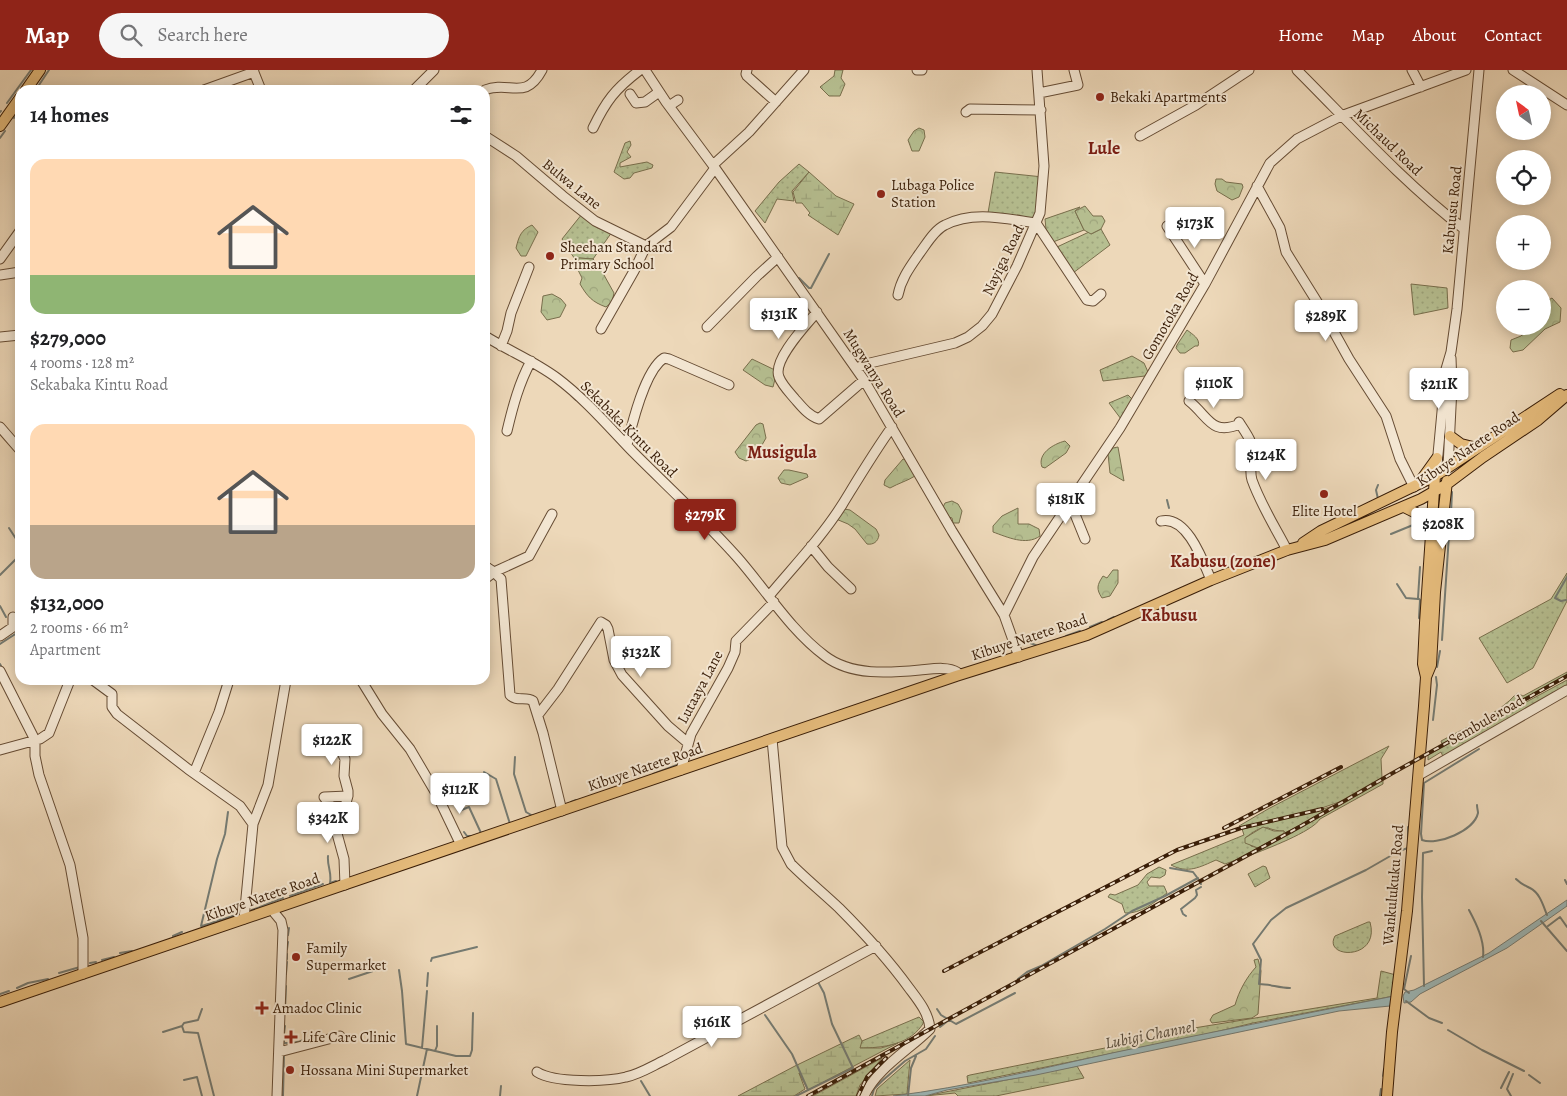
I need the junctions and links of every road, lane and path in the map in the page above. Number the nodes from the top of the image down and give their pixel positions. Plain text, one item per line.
1 (40, 70) edge
2 (434, 70) edge
3 (542, 70) edge
4 (640, 70) edge
5 (645, 70) edge
6 (747, 70) edge
7 (804, 70) edge
8 (917, 70) edge
9 (922, 70) edge
10 (1037, 70) edge
11 (1074, 70) edge
12 (1249, 70) edge
13 (1296, 70) edge
14 (1412, 70) edge
15 (1466, 70) edge
16 (1479, 70) edge
17 (1512, 70) edge
18 (253, 71) edge
19 (30, 85) edge
20 (217, 85) edge
21 (259, 85) edge
22 (420, 85) edge
23 (1421, 87) junction
24 (490, 88) edge
25 (659, 92) junction
26 (1039, 93) junction
27 (630, 94) dead end
28 (678, 100) dead end
29 (776, 102) junction
30 (15, 105) edge
31 (1567, 105) edge
32 (669, 106) junction
33 (1041, 110) junction
34 (966, 112) dead end
35 (1341, 116) junction
36 (1, 124) edge
37 (593, 128) dead end
38 (1140, 136) dead end
39 (490, 139) edge
40 (714, 166) junction
41 (1257, 186) junction
42 (1036, 224) junction
43 (1167, 226) dead end
44 (1464, 229) junction
45 (15, 238) edge
46 (646, 246) junction
47 (778, 257) junction
48 (0, 259) edge
49 (530, 267) dead end
50 (15, 273) edge
51 (0, 275) edge
52 (1204, 284) junction
53 (1101, 294) dead end
54 (898, 295) dead end
55 (817, 312) junction
56 (706, 327) dead end
57 (601, 329) dead end
58 (15, 336) edge
59 (0, 337) edge
60 (490, 339) edge
61 (501, 346) junction
62 (1451, 352) junction
63 (531, 361) junction
64 (856, 368) junction
65 (864, 380) junction
66 (729, 385) dead end
67 (1567, 390) edge
68 (1567, 395) edge
69 (1189, 401) dead end
70 (0, 427) edge
71 (892, 427) junction
72 (507, 431) dead end
73 (1450, 436) junction
74 (9, 438) junction
75 (0, 442) edge
76 (15, 445) edge
77 (627, 446) junction
78 (1478, 448) junction
79 (1437, 458) junction
80 (1448, 467) junction
81 (1435, 476) junction
82 (1447, 484) junction
83 (1416, 487) junction
84 (1435, 492) junction
85 (1070, 502) junction
86 (1404, 507) junction
87 (552, 514) dead end
88 (1161, 521) dead end
89 (1433, 524) junction
90 (1085, 538) dead end
91 (811, 546) junction
92 (1291, 549) junction
93 (490, 569) edge
94 (494, 572) junction
95 (490, 575) edge
96 (1211, 580) junction
97 (851, 589) dead end
98 (772, 599) junction
99 (1004, 615) junction
100 (13, 617) dead end
101 (0, 636) edge
102 (1019, 657) junction
103 (0, 671) edge
104 (956, 676) junction
105 (1426, 677) junction
106 (68, 685) edge
107 (100, 685) edge
108 (227, 685) edge
109 (285, 685) edge
110 (364, 685) edge
111 (1567, 690) edge
112 (538, 715) junction
113 (333, 733) dead end
114 (772, 739) junction
115 (35, 740) junction
116 (688, 743) junction
117 (0, 750) edge
118 (682, 770) junction
119 (194, 773) junction
120 (1419, 775) junction
121 (348, 796) junction
122 (562, 811) junction
123 (334, 814) junction
124 (253, 824) junction
125 (461, 845) junction
126 (345, 885) junction
127 (272, 910) junction
128 (244, 919) junction
129 (876, 946) junction
130 (83, 974) junction
131 (0, 1002) edge
132 (340, 1036) dead end
133 (279, 1052) junction
134 (537, 1072) dead end
135 (277, 1096) edge
136 (864, 1096) edge
137 (1387, 1096) edge

1 - 19 main road
2 - 22 street
3 - 24 street
4 - 37 street
5 - 25 street, Mugwanya Road
6 - 29 street
7 - 29 street
8 - 9 street
10 - 26 street, Nayiga Road
11 - 26 street
12 - 38 street
13 - 35 street, Michaud Road
14 - 23 street
15 - 23 street, Gomotoka Road
16 - 44 street, Kabuusu Road
17 - 31 street
18 - 20 street
18 - 21 street
23 - 35 street, Gomotoka Road
25 - 27 street
25 - 32 street, Mugwanya Road
26 - 33 street, Nayiga Road
28 - 32 street
29 - 40 street
30 - 36 main road
32 - 40 street, Mugwanya Road
33 - 34 street
33 - 42 street, Nayiga Road
35 - 41 street, Gomotoka Road
35 - 44 street, Michaud Road
39 - 46 street, Bulwa Lane
40 - 46 street
40 - 47 street, Mugwanya Road
41 - 52 street, Gomotoka Road
41 - 83 street
42 - 53 street
42 - 54 street
42 - 64 street, Nayiga Road
43 - 52 street
44 - 62 street, Kabuusu Road
45 - 48 street
46 - 57 street
47 - 55 street, Mugwanya Road
47 - 56 street
49 - 61 street
50 - 51 street
52 - 85 street, Gomotoka Road
55 - 64 street, Mugwanya Road
55 - 65 street
58 - 59 street
60 - 61 street, Sekabaka Kintu Road
61 - 63 street, Sekabaka Kintu Road
62 - 73 street, Kabuusu Road
62 - 79 street, Kabuusu Road
63 - 72 street
63 - 77 street, Sekabaka Kintu Road
64 - 65 street, Mugwanya Road
65 - 71 street, Mugwanya Road
66 - 77 street
67 - 78 main road, Kibuye Natete Road
68 - 82 main road, Kibuye Natete Road
69 - 92 street
70 - 74 street
71 - 91 street, Lutaaya Lane
71 - 99 street, Mugwanya Road
73 - 78 main road
73 - 80 street, Kabuusu Road
74 - 75 street
74 - 76 street
77 - 98 street, Sekabaka Kintu Road
78 - 80 main road, Kibuye Natete Road
79 - 81 street, Kabuusu Road
79 - 83 main road
80 - 81 main road, Kibuye Natete Road
80 - 82 main road, Wankulukuku Road
81 - 83 main road, Kibuye Natete Road
81 - 84 main road, Wankulukuku Road
82 - 84 main road, Kibuye Natete Road
82 - 105 main road, Wankulukuku Road
83 - 92 main road, Kibuye Natete Road
84 - 86 main road, Kibuye Natete Road
84 - 89 main road, Wankulukuku Road
85 - 90 street
85 - 99 street, Gomotoka Road
86 - 89 main road
86 - 92 main road, Kibuye Natete Road
87 - 94 street
88 - 96 street
89 - 105 main road, Wankulukuku Road
91 - 97 street
91 - 98 street, Lutaaya Lane
92 - 96 main road, Kibuye Natete Road
93 - 94 street
94 - 95 street
94 - 112 street
96 - 102 main road, Kibuye Natete Road
98 - 104 street, Sekabaka Kintu Road
98 - 116 street, Lutaaya Lane
99 - 102 street, Mugwanya Road
100 - 101 street
102 - 104 main road, Kibuye Natete Road
103 - 115 street
104 - 114 main road, Kibuye Natete Road
105 - 120 main road, Wankulukuku Road
106 - 115 street
107 - 119 street
108 - 119 street
109 - 124 street
110 - 125 street
111 - 120 street, Sembule road
112 - 116 street
112 - 122 street
113 - 121 street
114 - 118 main road, Kibuye Natete Road
114 - 129 street
115 - 117 street
115 - 130 street
116 - 118 street, Lutaaya Lane
118 - 122 main road, Kibuye Natete Road
119 - 124 street
120 - 137 main road, Wankulukuku Road
121 - 123 street
121 - 123 street
122 - 125 main road, Kibuye Natete Road
123 - 126 street
124 - 128 street
125 - 126 main road, Kibuye Natete Road
126 - 127 main road, Kibuye Natete Road
127 - 128 main road, Kibuye Natete Road
127 - 133 street
128 - 130 main road, Kibuye Natete Road
129 - 134 street
129 - 136 street
130 - 131 main road, Kibuye Natete Road
132 - 133 street
133 - 135 street

